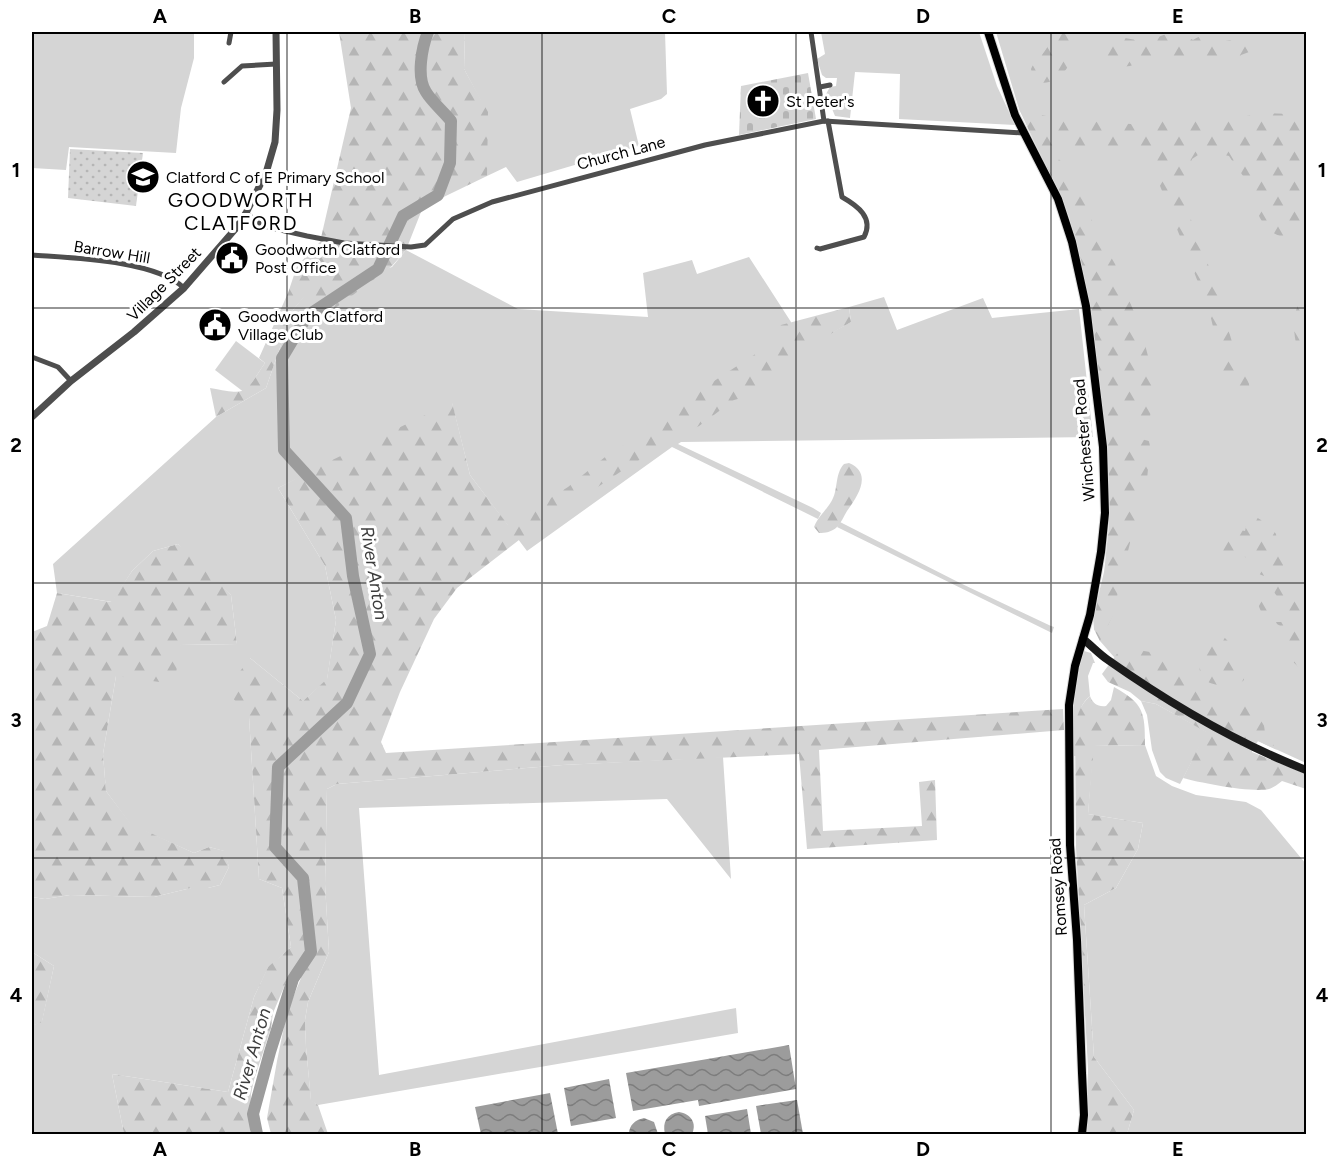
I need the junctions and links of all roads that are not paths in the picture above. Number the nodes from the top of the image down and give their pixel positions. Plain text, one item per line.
1 (231, 32) edge
2 (276, 32) edge
3 (811, 32) edge
4 (988, 32) edge
5 (229, 44) dead end
6 (276, 64) junction
7 (224, 82) dead end
8 (830, 85) dead end
9 (820, 87) junction
10 (826, 121) junction
11 (1023, 133) junction
12 (246, 213) junction
13 (817, 248) dead end
14 (32, 255) edge
15 (184, 288) junction
16 (32, 357) edge
17 (71, 381) junction
18 (32, 417) edge
19 (1083, 639) junction
20 (1306, 770) edge
21 (1082, 1134) edge

1 - 5 street
2 - 6 street, Village Street
3 - 9 street
4 - 11 main road, Winchester Road
6 - 7 street
6 - 12 street, Village Street
8 - 9 street
9 - 10 street
10 - 11 street, Church Lane
10 - 12 street, Church Lane
10 - 13 street
11 - 19 main road, Winchester Road
12 - 15 street, Village Street
14 - 15 street, Barrow Hill
15 - 17 street, Village Street
16 - 17 street
17 - 18 street, Village Street
19 - 20 main road
19 - 21 main road, Romsey Road

